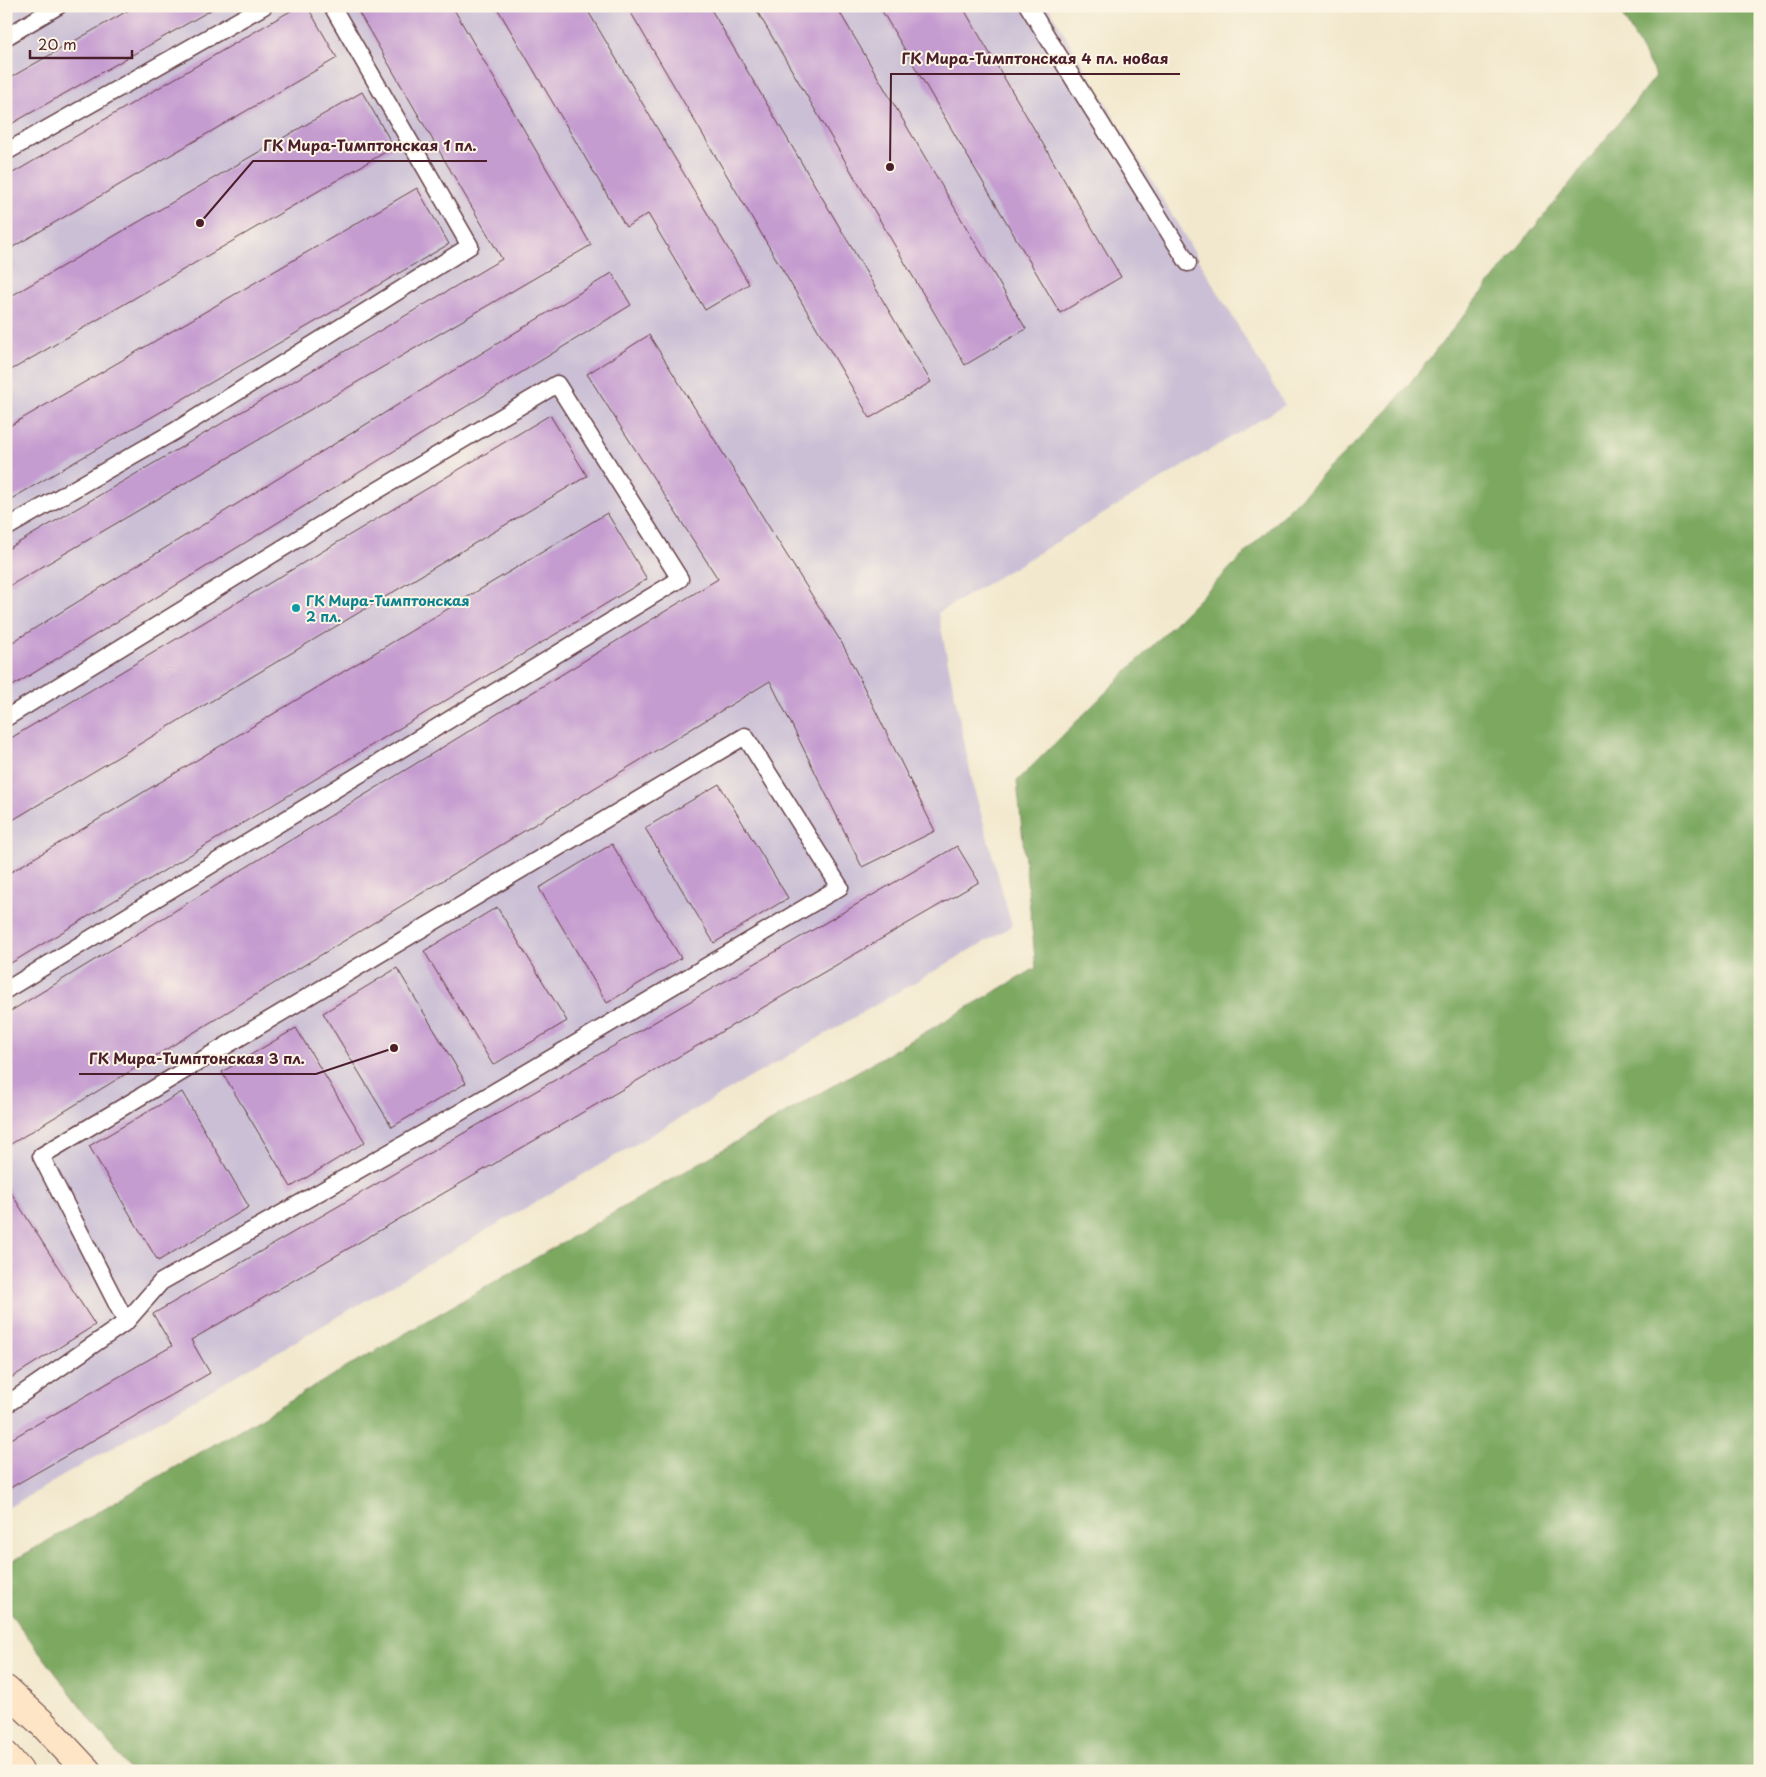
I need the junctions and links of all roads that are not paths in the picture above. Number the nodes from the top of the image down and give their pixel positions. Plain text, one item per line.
1 (58, 6) edge
2 (264, 6) edge
3 (332, 6) edge
4 (1028, 6) edge
5 (6, 36) edge
6 (6, 152) edge
7 (1188, 263) dead end
8 (6, 528) edge
9 (6, 718) edge
10 (6, 990) edge
11 (126, 1322) junction
12 (6, 1405) edge
13 (6, 1690) edge
14 (6, 1756) edge
15 (19, 1771) edge
16 (87, 1771) edge

1 - 5 lane
2 - 6 lane
3 - 8 lane
4 - 7 lane
9 - 10 lane
11 - 11 lane
11 - 12 lane
13 - 16 street
14 - 15 street

